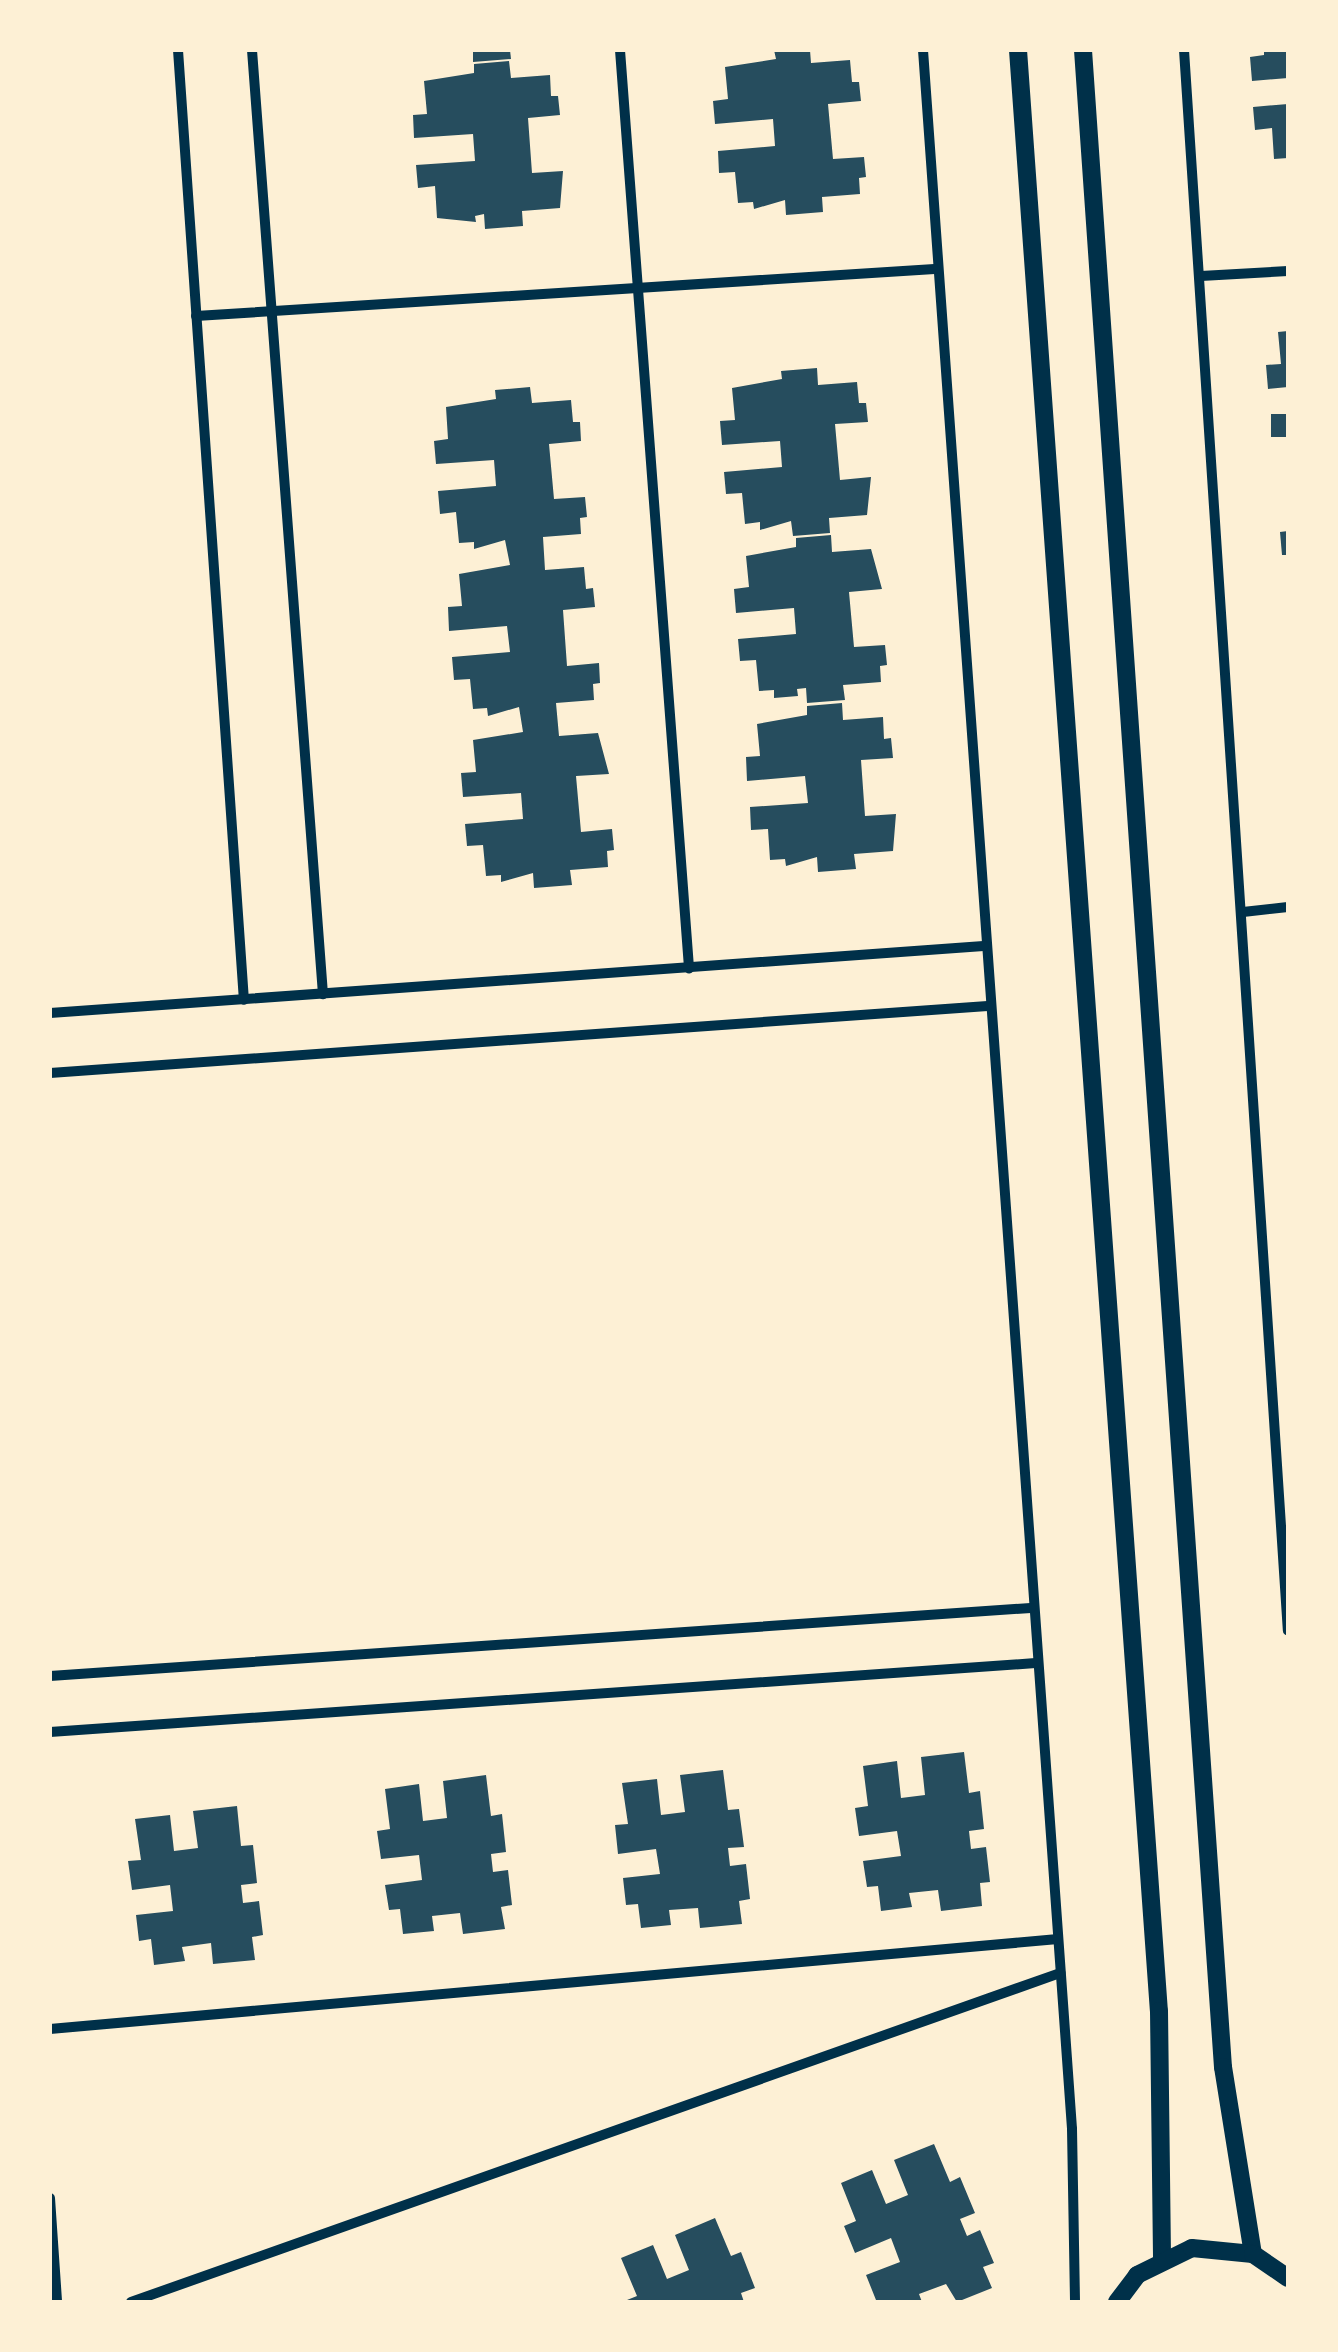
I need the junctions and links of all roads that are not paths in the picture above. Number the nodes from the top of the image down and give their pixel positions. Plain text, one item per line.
1 (178, 50) edge
2 (252, 50) edge
3 (620, 50) edge
4 (923, 50) edge
5 (1018, 50) edge
6 (1083, 50) edge
7 (1184, 50) edge
8 (936, 269) junction
9 (1288, 271) edge
10 (1201, 276) junction
11 (635, 288) junction
12 (271, 311) junction
13 (196, 316) junction
14 (1288, 907) edge
15 (1243, 912) junction
16 (984, 946) junction
17 (689, 968) junction
18 (322, 994) junction
19 (244, 1000) junction
20 (988, 1006) junction
21 (50, 1014) edge
22 (50, 1073) edge
23 (1287, 1572) edge
24 (1032, 1608) junction
25 (1288, 1631) edge
26 (1036, 1664) junction
27 (50, 1676) edge
28 (50, 1732) edge
29 (1058, 1940) junction
30 (1060, 1973) junction
31 (50, 2029) edge
32 (50, 2198) edge
33 (1253, 2254) junction
34 (1162, 2257) junction
35 (1288, 2278) edge
36 (1116, 2301) edge
37 (57, 2302) edge
38 (131, 2302) edge
39 (1075, 2302) edge

1 - 13 street
2 - 12 street
3 - 11 street
4 - 8 street
5 - 34 street
6 - 33 street
7 - 10 street
8 - 11 street
8 - 16 street
9 - 10 street
10 - 15 street
11 - 12 street
11 - 17 street
12 - 13 street
12 - 18 street
13 - 19 street
14 - 15 street
15 - 23 street
16 - 17 street
16 - 20 street
17 - 18 street
18 - 19 street
19 - 21 street
20 - 22 street
20 - 24 street
23 - 25 street
24 - 26 street
24 - 27 street
26 - 28 street
26 - 29 street
29 - 30 street
29 - 31 street
30 - 38 street
30 - 39 street
32 - 37 street
33 - 34 street
33 - 35 street
34 - 36 street

